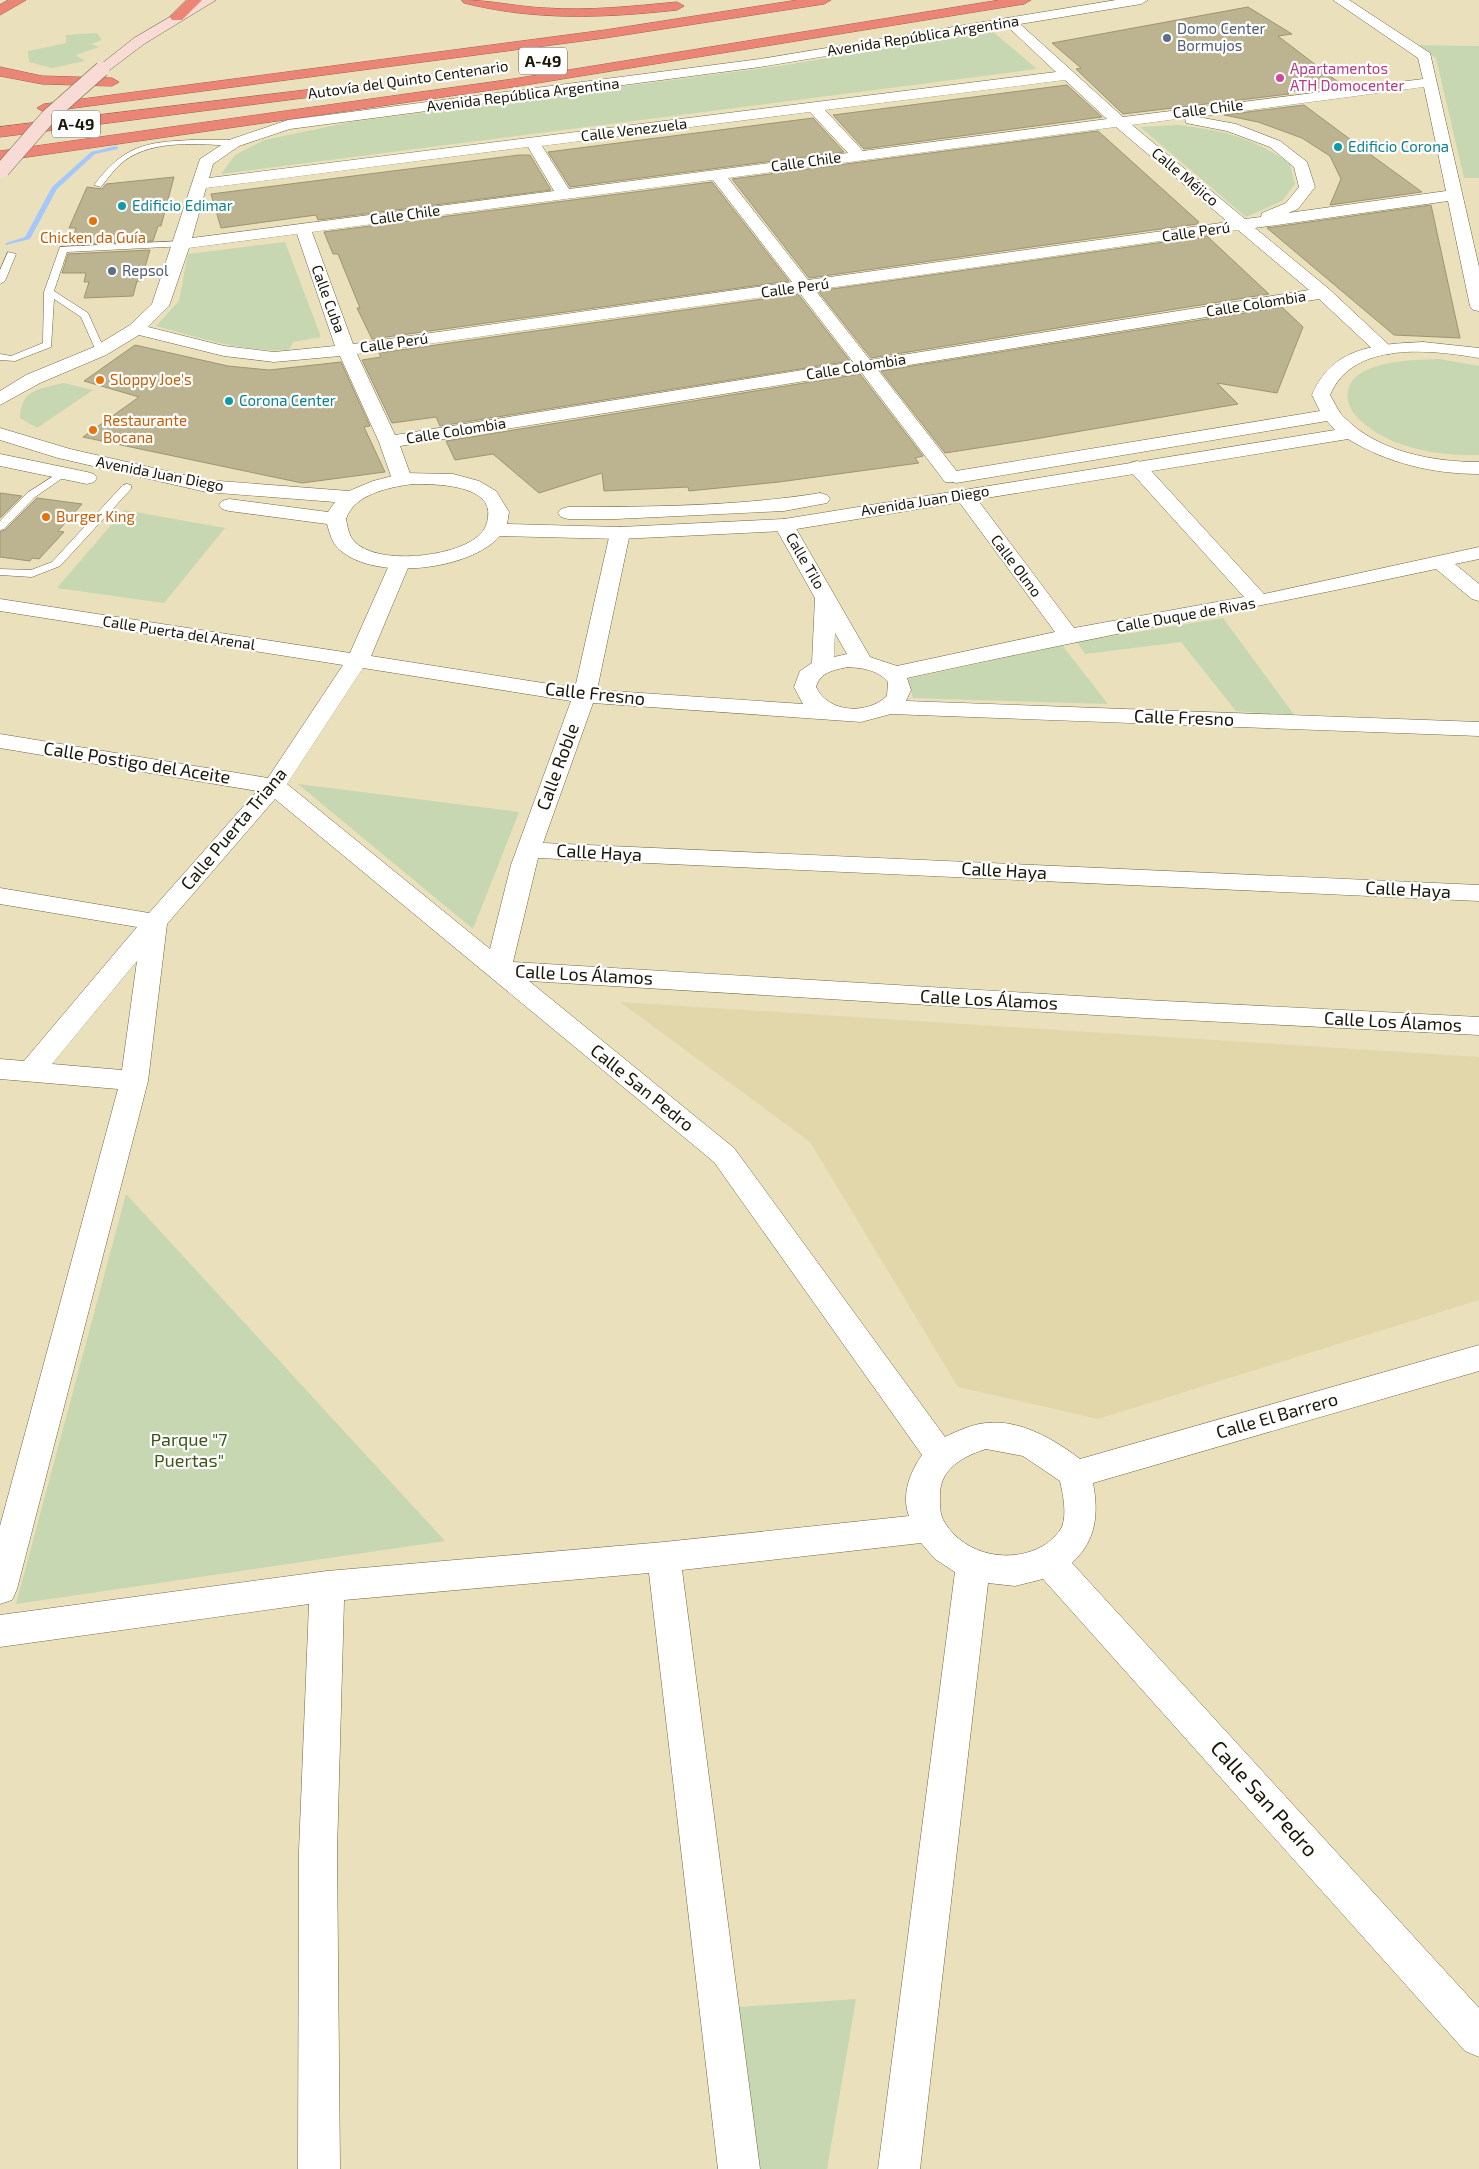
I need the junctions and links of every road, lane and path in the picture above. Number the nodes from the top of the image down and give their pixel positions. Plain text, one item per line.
1 (19, 0) edge
2 (195, 0) edge
3 (209, 0) edge
4 (469, 0) edge
5 (517, 0) edge
6 (742, 0) edge
7 (824, 0) edge
8 (1024, 0) edge
9 (1142, 0) edge
10 (1340, 0) edge
11 (687, 2) edge
12 (0, 12) edge
13 (177, 17) junction
14 (1010, 22) junction
15 (0, 71) edge
16 (1068, 75) junction
17 (145, 80) dead end
18 (127, 82) dead end
19 (1430, 82) junction
20 (328, 92) dead end
21 (814, 107) junction
22 (31, 110) dead end
23 (1118, 121) junction
24 (0, 132) edge
25 (532, 142) junction
26 (234, 143) junction
27 (858, 155) junction
28 (0, 166) edge
29 (717, 174) junction
30 (199, 184) junction
31 (98, 185) dead end
32 (564, 194) junction
33 (1455, 195) junction
34 (1243, 226) junction
35 (303, 229) junction
36 (182, 244) junction
37 (11, 254) dead end
38 (0, 281) edge
39 (804, 286) junction
40 (49, 292) junction
41 (1323, 293) junction
42 (1479, 306) edge
43 (136, 329) junction
44 (346, 350) junction
45 (1384, 350) junction
46 (100, 351) junction
47 (1479, 353) edge
48 (0, 357) edge
49 (865, 366) junction
50 (33, 379) junction
51 (0, 381) edge
52 (0, 399) edge
53 (1332, 415) junction
54 (1352, 433) junction
55 (0, 434) edge
56 (389, 442) junction
57 (0, 460) edge
58 (1138, 467) junction
59 (1479, 468) edge
60 (63, 473) junction
61 (952, 478) junction
62 (402, 479) junction
63 (932, 481) dead end
64 (127, 487) junction
65 (964, 495) junction
66 (843, 496) dead end
67 (353, 497) junction
68 (336, 518) junction
69 (497, 521) junction
70 (784, 525) junction
71 (0, 527) edge
72 (620, 533) junction
73 (1479, 553) edge
74 (1440, 561) junction
75 (400, 563) junction
76 (0, 572) edge
77 (1479, 595) edge
78 (826, 598) junction
79 (1259, 601) junction
80 (0, 606) edge
81 (1069, 636) junction
82 (358, 660) junction
83 (862, 661) junction
84 (823, 665) junction
85 (893, 674) junction
86 (584, 696) junction
87 (888, 707) junction
88 (833, 714) junction
89 (1479, 728) edge
90 (0, 741) edge
91 (274, 786) junction
92 (528, 850) junction
93 (1479, 893) edge
94 (0, 896) edge
95 (155, 922) junction
96 (498, 970) junction
97 (1479, 1026) edge
98 (0, 1069) edge
99 (32, 1072) junction
100 (134, 1081) junction
101 (1479, 1358) edge
102 (940, 1455) junction
103 (1075, 1474) junction
104 (929, 1528) junction
105 (664, 1557) junction
106 (1049, 1562) junction
107 (973, 1566) junction
108 (326, 1586) junction
109 (0, 1589) edge
110 (0, 1630) edge
111 (1479, 2036) edge
112 (319, 2169) edge
113 (739, 2169) edge
114 (899, 2169) edge

1 - 12 highway
2 - 13 highway
3 - 13 main road
4 - 11 highway
5 - 11 highway
6 - 17 highway
7 - 22 highway, Autovía del Quinto Centenario / A-49
8 - 28 highway
9 - 14 street, Avenida República Argentina
10 - 19 street
13 - 28 main road, bridge
14 - 16 street, Calle Méjico
14 - 26 street, Avenida República Argentina
15 - 18 highway
16 - 21 street, Calle Venezuela
16 - 23 street, Calle Méjico
19 - 23 street, Calle Chile
19 - 33 street
20 - 24 highway, Autovía del Quinto Centenario / A-49
21 - 25 street, Calle Venezuela
21 - 27 street
23 - 27 street, Calle Chile
23 - 34 street, Calle Méjico
23 - 34 street
25 - 30 street, Calle Venezuela
25 - 32 street
26 - 30 street, Avenida República Argentina
26 - 31 lane
27 - 29 street, Calle Chile
29 - 32 street, Calle Chile
29 - 39 street
30 - 36 street, Avenida República Argentina
32 - 35 street, Calle Chile
33 - 34 street, Calle Perú
33 - 42 street
34 - 39 street, Calle Perú
34 - 41 street, Calle Méjico
35 - 36 street, Calle Chile
35 - 44 street, Calle Cuba
36 - 40 lane
36 - 43 street, Avenida República Argentina
37 - 38 lane
39 - 44 street, Calle Perú
39 - 49 street
40 - 46 lane
40 - 48 lane
41 - 45 street, Calle Méjico
41 - 49 street, Calle Colombia
43 - 44 street, Calle Perú
43 - 46 street, Avenida República Argentina
44 - 56 street, Calle Cuba
45 - 47 street
45 - 53 street
46 - 50 street, Avenida República Argentina
49 - 56 street, Calle Colombia
49 - 61 street
50 - 51 street
50 - 52 street
53 - 54 street
53 - 61 street, Avenida Juan Diego
54 - 58 street, Avenida Juan Diego
54 - 59 street
55 - 67 street, Avenida Juan Diego
56 - 62 street, Calle Cuba
57 - 60 street, Avenida Juan Diego
58 - 65 street, Avenida Juan Diego
58 - 79 street
60 - 64 street, Avenida Juan Diego
60 - 71 lane
61 - 63 street, Avenida Juan Diego
62 - 67 street
62 - 69 street
64 - 68 street, Avenida Juan Diego
64 - 76 lane
65 - 70 street, Avenida Juan Diego
65 - 81 street, Calle Olmo
66 - 69 street, Avenida Juan Diego
67 - 68 street
68 - 75 street
69 - 72 street, Avenida Juan Diego
69 - 75 street
70 - 72 street, Avenida Juan Diego
70 - 78 street, Calle Tilo
72 - 86 street, Calle Roble
73 - 74 street, Calle Duque de Rivas
74 - 77 street
74 - 79 street, Calle Duque de Rivas
75 - 82 street, Calle Puerta Triana
78 - 83 street, Calle Tilo
78 - 84 street, Calle Tilo
79 - 81 street, Calle Duque de Rivas
80 - 82 street, Calle Puerta del Arenal
81 - 85 street, Calle Duque de Rivas
82 - 86 street, Calle Fresno
82 - 91 street, Calle Puerta Triana
83 - 84 street
83 - 85 street
84 - 88 street
85 - 87 street
86 - 88 street, Calle Fresno
86 - 92 street, Calle Roble
87 - 88 street
87 - 89 street, Calle Fresno
90 - 91 street, Calle Postigo del Aceite
91 - 95 street, Calle Puerta Triana
91 - 96 street, Calle San Pedro
92 - 93 street, Calle Haya
92 - 96 street, Calle Roble
94 - 95 street
95 - 99 street, Calle Puerta Triana
95 - 100 street
96 - 97 street, Calle Los Álamos
96 - 102 street, Calle San Pedro
98 - 99 street
99 - 100 street
100 - 109 street
101 - 103 street, Calle El Barrero
102 - 103 street
102 - 104 street
103 - 106 street
104 - 105 street
104 - 107 street
105 - 108 street
105 - 113 street
106 - 107 street
106 - 111 street, Calle San Pedro
107 - 114 street
108 - 110 street
108 - 112 street

